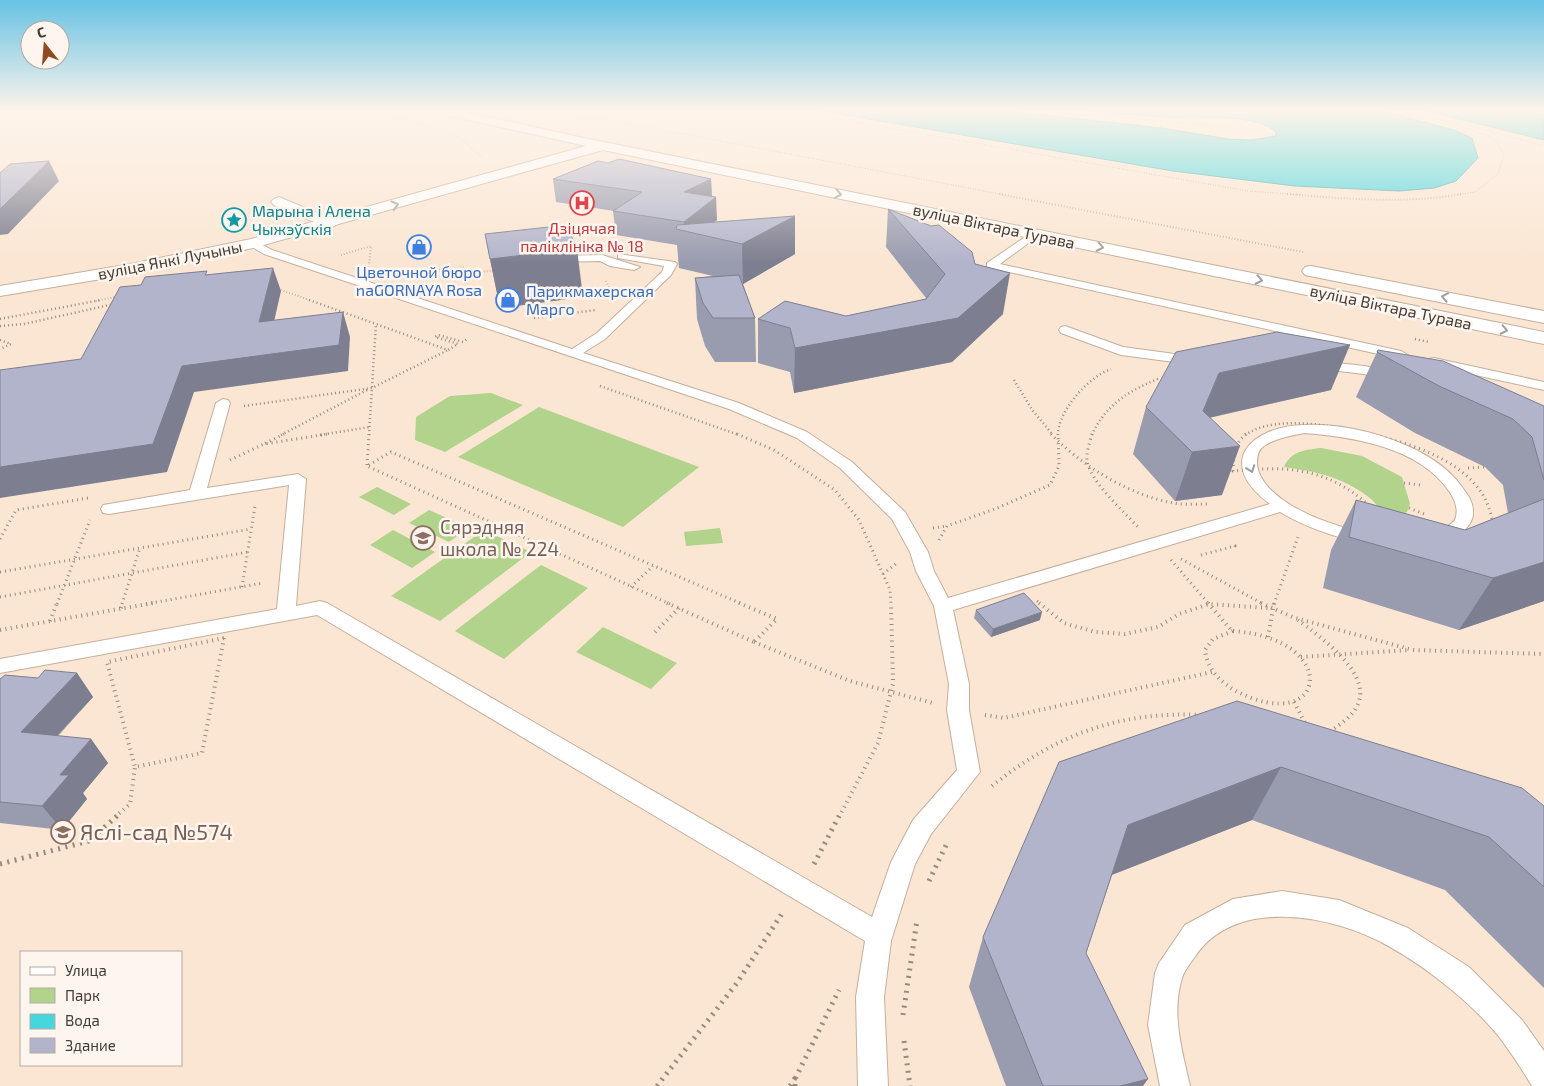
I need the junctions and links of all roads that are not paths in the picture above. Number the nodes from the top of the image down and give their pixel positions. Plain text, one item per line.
1 (505, 162) edge
2 (547, 162) edge
3 (679, 162) edge
4 (794, 170) dead end
5 (931, 196) dead end
6 (279, 202) dead end
7 (312, 216) junction
8 (331, 223) junction
9 (1034, 234) junction
10 (253, 243) junction
11 (622, 256) dead end
12 (544, 260) edge
13 (1291, 267) dead end
14 (667, 273) junction
15 (0, 280) edge
16 (0, 290) edge
17 (1544, 317) edge
18 (1066, 330) dead end
19 (1544, 338) edge
20 (1357, 346) junction
21 (573, 354) junction
22 (1214, 363) edge
23 (1306, 364) edge
24 (1365, 370) junction
25 (1400, 380) edge
26 (1544, 386) edge
27 (222, 406) road end
28 (198, 494) junction
29 (1282, 506) junction
30 (109, 508) dead end
31 (943, 606) junction
32 (286, 614) junction
33 (0, 666) edge
34 (880, 936) junction
35 (1544, 1077) edge
36 (873, 1086) edge
37 (1175, 1086) edge

1 - 7 main road, вуліца Янкі Лучыны
8 -> 2 main road, вуліца Янкі Лучыны
3 -> 9 main road, вуліца Віктара Турава
4 - 5 main road, вуліца Віктара Турава
6 - 7 main road
7 - 8 main road
7 - 15 main road, вуліца Янкі Лучыны
8 - 10 main road, вуліца Янкі Лучыны
9 -> 19 main road, вуліца Віктара Турава
9 - 20 lane
10 - 16 main road, вуліца Янкі Лучыны
10 - 21 lane
11 - 14 lane
12 - 14 lane
17 -> 13 main road, вуліца Віктара Турава
14 - 21 lane
18 - 22 lane
20 - 24 lane
20 - 26 lane
21 - 31 lane
23 - 24 lane
24 - 25 lane
27 - 28 lane
28 - 30 lane
28 - 32 lane
29 - 29 lane
29 - 31 lane
31 - 34 lane
32 - 33 lane
32 - 34 lane
34 - 36 lane
35 - 37 lane

